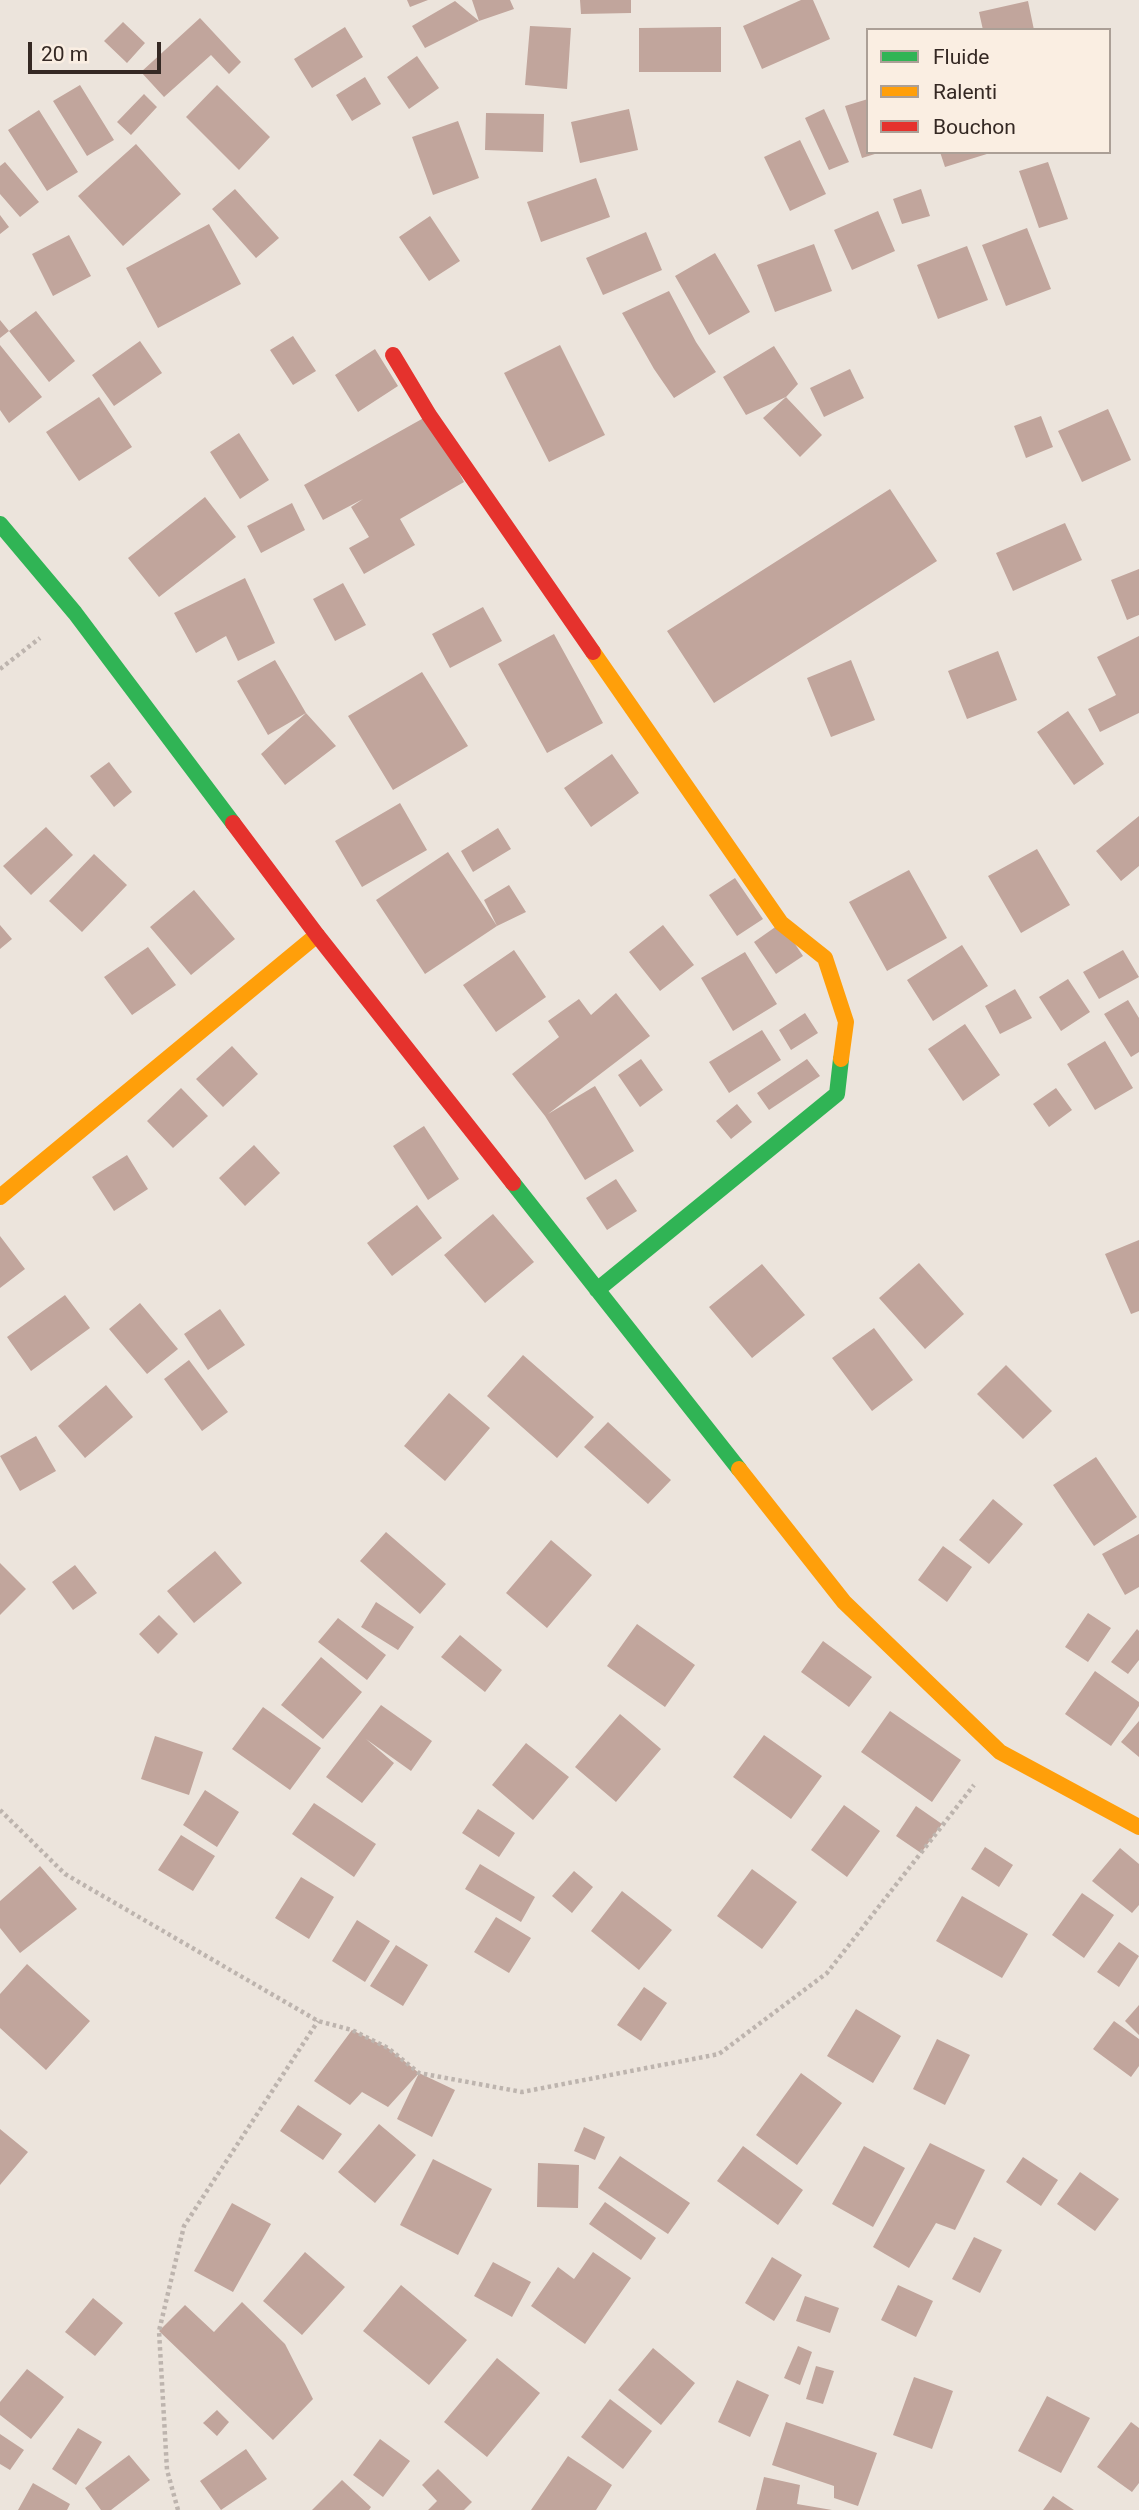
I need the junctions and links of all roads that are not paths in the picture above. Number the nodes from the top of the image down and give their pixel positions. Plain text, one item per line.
1 (393, 355) dead end
2 (0, 524) edge
3 (317, 935) junction
4 (0, 1197) edge
5 (597, 1290) junction
6 (1139, 1827) edge

1 - 5 street
2 - 3 street
3 - 4 street
3 - 5 street
5 - 6 street

